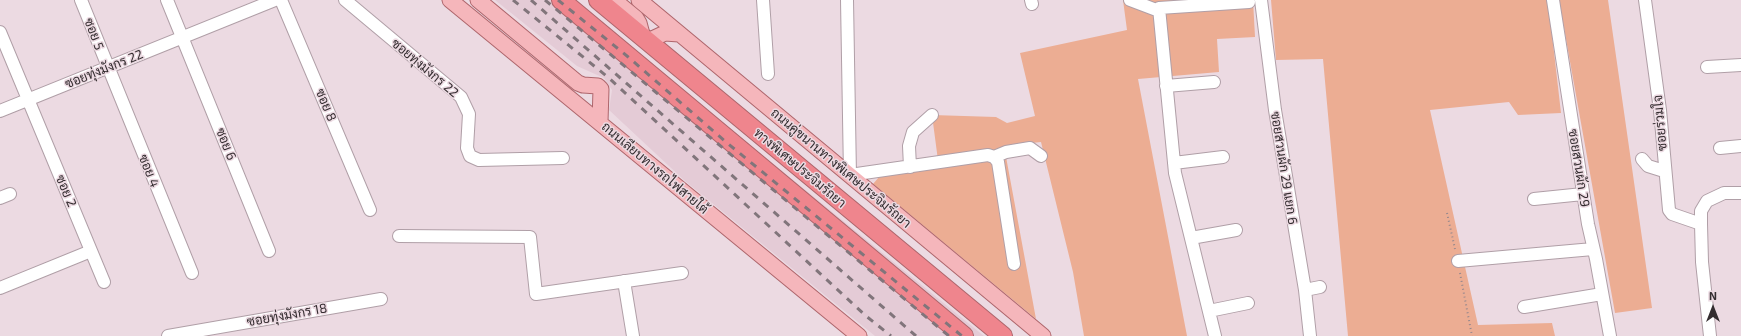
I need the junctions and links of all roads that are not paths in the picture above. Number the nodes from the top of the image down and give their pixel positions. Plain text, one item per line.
1 (81, 0) edge
2 (167, 0) edge
3 (275, 0) edge
4 (282, 0) edge
5 (344, 0) edge
6 (450, 0) edge
7 (478, 0) edge
8 (561, 0) edge
9 (598, 0) edge
10 (614, 0) edge
11 (639, 0) edge
12 (763, 0) edge
13 (847, 0) edge
14 (1130, 0) edge
15 (1261, 0) edge
16 (1553, 0) edge
17 (1645, 0) edge
18 (1248, 2) dead end
19 (1177, 3) edge
20 (1159, 11) junction
21 (0, 32) edge
22 (679, 34) junction
23 (182, 37) junction
24 (1741, 65) edge
25 (1708, 67) dead end
26 (107, 68) junction
27 (768, 74) dead end
28 (1214, 82) dead end
29 (1166, 86) junction
30 (28, 100) junction
31 (0, 111) edge
32 (932, 115) dead end
33 (600, 122) junction
34 (1741, 146) edge
35 (1720, 148) dead end
36 (1041, 156) dead end
37 (994, 157) junction
38 (1223, 157) dead end
39 (563, 158) dead end
40 (1642, 159) dead end
41 (1174, 163) junction
42 (910, 167) junction
43 (1664, 171) junction
44 (850, 175) junction
45 (1741, 193) edge
46 (1583, 194) junction
47 (1534, 199) dead end
48 (370, 210) dead end
49 (1701, 224) junction
50 (1236, 230) dead end
51 (398, 236) dead end
52 (1191, 238) junction
53 (1593, 249) junction
54 (91, 251) junction
55 (269, 251) dead end
56 (1458, 260) road end
57 (1014, 264) dead end
58 (192, 273) dead end
59 (682, 273) dead end
60 (624, 281) junction
61 (104, 282) dead end
62 (1320, 287) dead end
63 (0, 288) edge
64 (1305, 290) junction
65 (1602, 294) junction
66 (381, 299) dead end
67 (1248, 303) dead end
68 (1524, 307) dead end
69 (1209, 310) junction
70 (168, 336) edge
71 (633, 336) edge
72 (859, 336) edge
73 (964, 336) edge
74 (1003, 336) edge
75 (1043, 336) edge
76 (1215, 336) edge
77 (1310, 336) edge
78 (1610, 336) edge
79 (1710, 336) edge

1 - 26 street, ซอย 5
2 - 23 street, ซอย 6
3 - 23 street, ซอยทุ่งมังกร 22
4 - 48 street, ซอย 8
5 - 39 street, ซอยทุ่งมังกร 22
6 - 33 main road, ถนนเลียบทางรถไฟสายใต้
7 - 33 main road
8 - 73 highway, ทางพิเศษประจิมรัถยา
9 - 74 highway, ทางพิเศษประจิมรัถยา
10 - 22 main road
11 - 22 main road, ถนนคู่ขนานทางพิเศษประจิมรัถยา
12 - 27 street
13 - 44 street
14 - 20 street
15 - 64 street, ซอยสวนผัก 29 แยก 6
16 - 46 street, ซอยสวนผัก 29
17 - 43 street, ซอยร่วมใจ
18 - 19 street
19 - 20 street
20 - 29 street
21 - 30 street, ซอย 2
22 - 44 main road, ถนนคู่ขนานทางพิเศษประจิมรัถยา
23 - 26 street, ซอยทุ่งมังกร 22
23 - 55 street, ซอย 6
24 - 25 street
26 - 30 street, ซอยทุ่งมังกร 22
26 - 58 street, ซอย 4
28 - 29 street
29 - 41 street
30 - 31 street, ซอยทุ่งมังกร 22
30 - 54 street, ซอย 2
32 - 42 street
33 - 72 main road, ถนนเลียบทางรถไฟสายใต้
34 - 35 street
36 - 37 street
37 - 42 street
37 - 57 street
38 - 41 street
40 - 43 street
41 - 52 street
42 - 44 street
43 - 49 street, ซอยร่วมใจ
44 - 75 main road, ถนนคู่ขนานทางพิเศษประจิมรัถยา
45 - 49 street
46 - 47 street
46 - 53 street, ซอยสวนผัก 29
49 - 79 street
50 - 52 street
51 - 60 street
52 - 69 street
53 - 56 street
53 - 65 street, ซอยสวนผัก 29
54 - 61 street, ซอย 2
54 - 63 street
59 - 60 street
60 - 71 street
62 - 64 street
64 - 77 street, ซอยสวนผัก 29 แยก 6
65 - 68 street
65 - 78 street, ซอยสวนผัก 29
66 - 70 street, ซอยทุ่งมังกร 18
67 - 69 street
69 - 76 street

